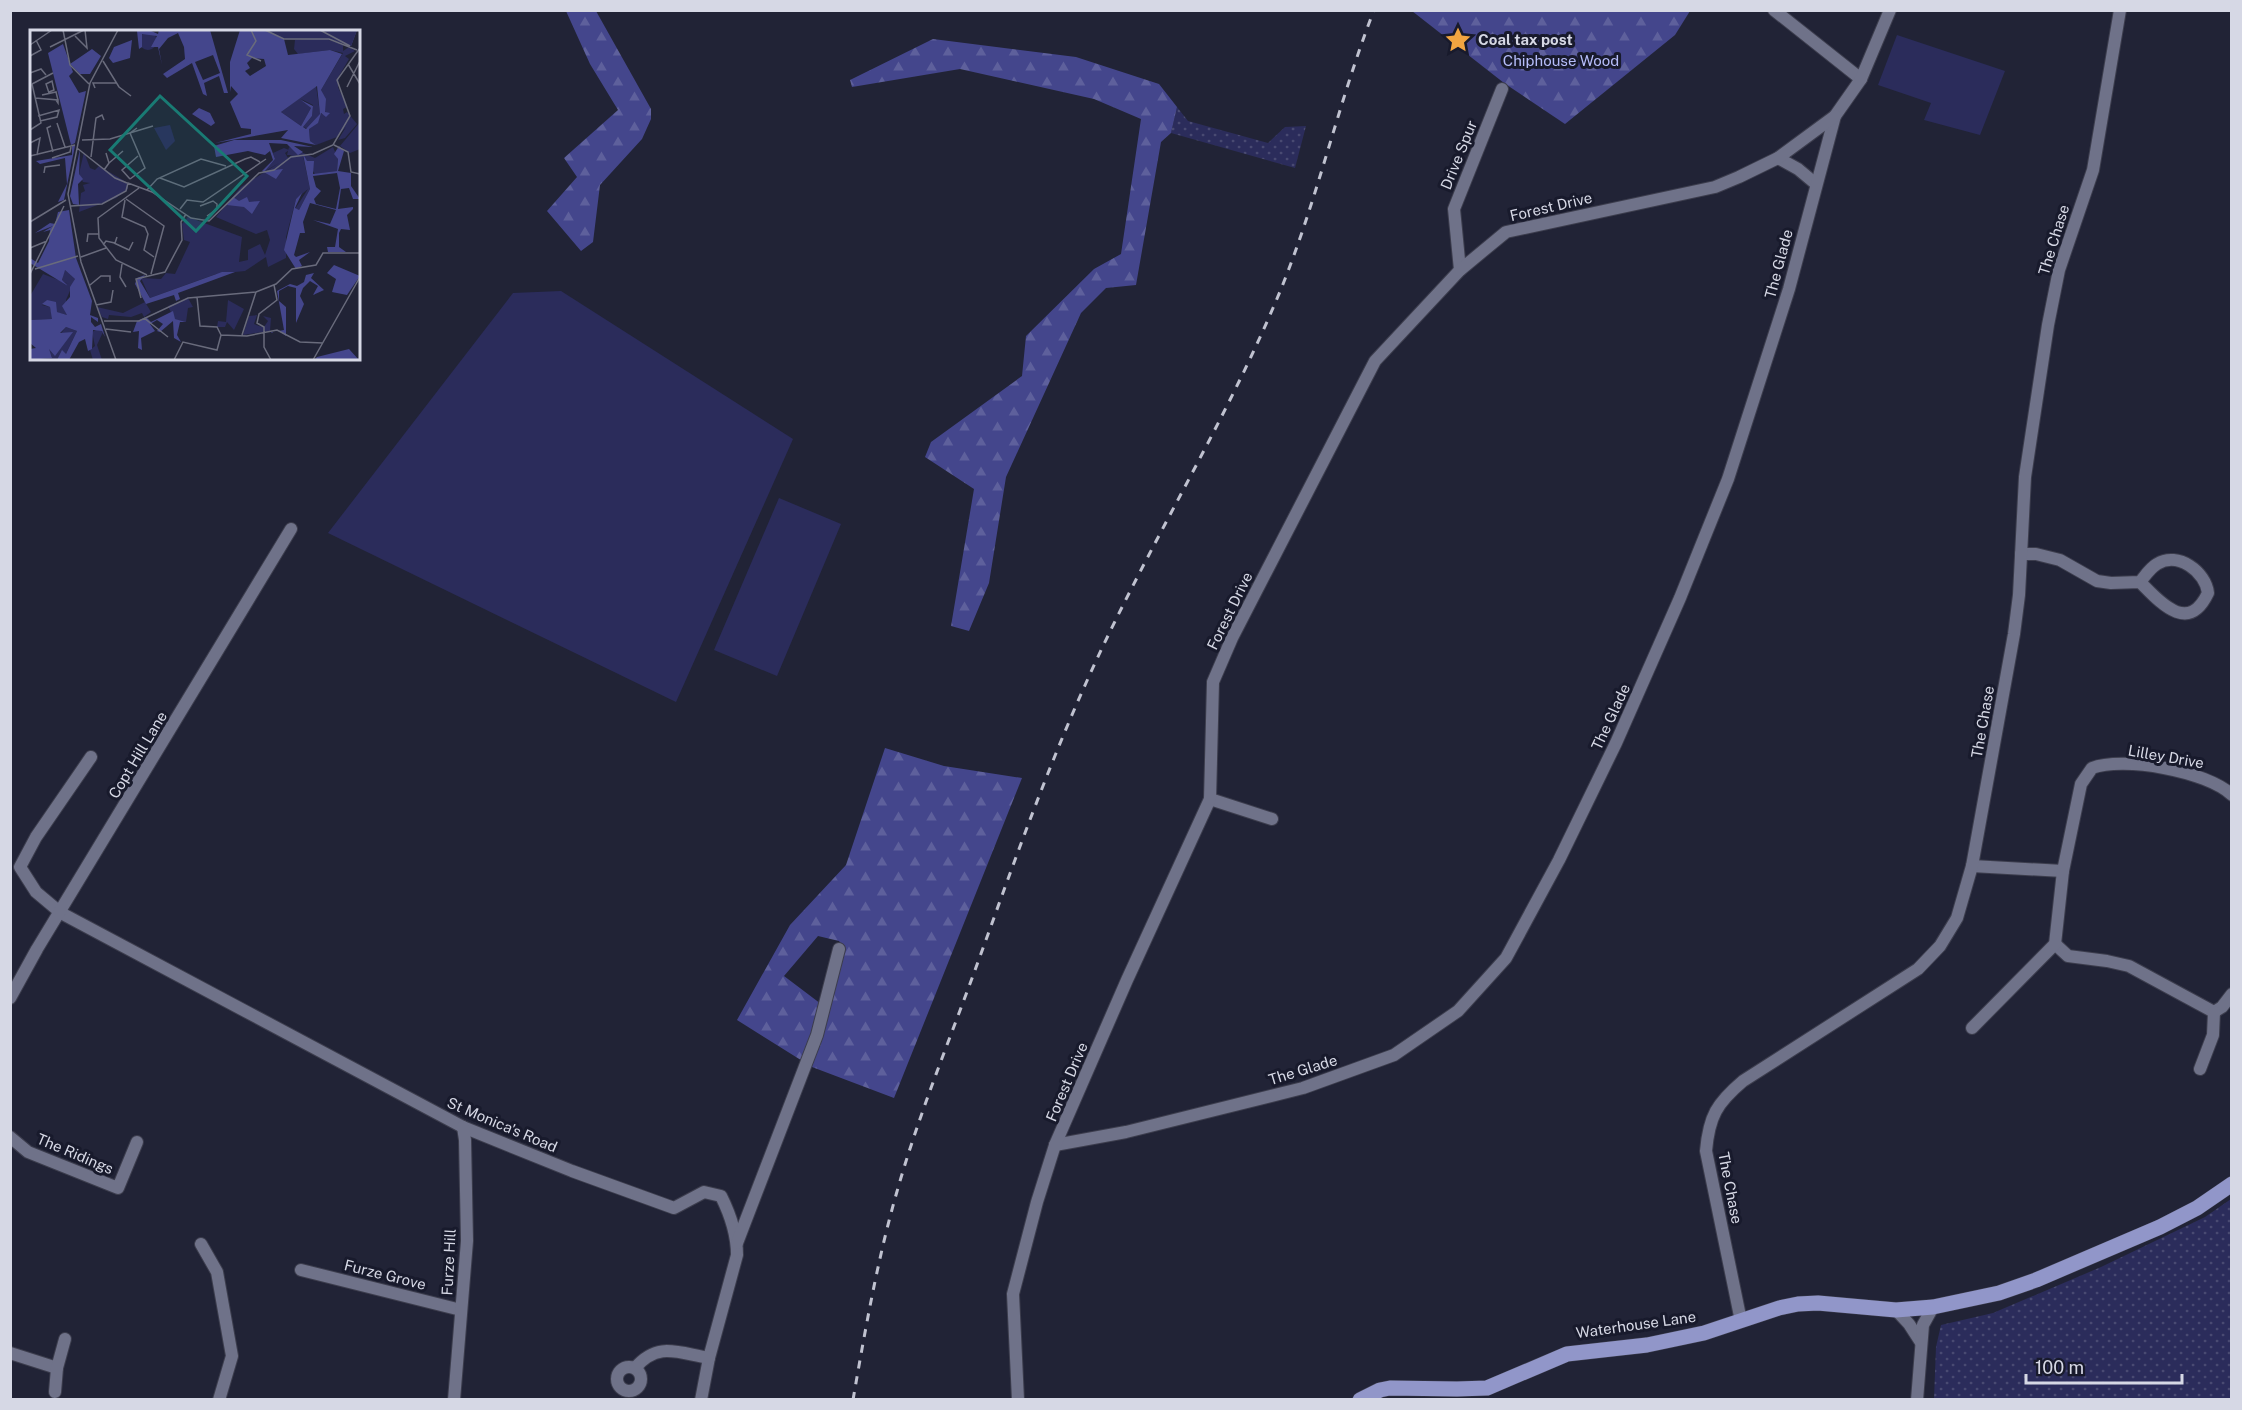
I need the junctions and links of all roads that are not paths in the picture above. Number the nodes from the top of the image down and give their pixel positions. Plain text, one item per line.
1 (1774, 10) edge
2 (1890, 10) edge
3 (2120, 10) edge
4 (1861, 79) junction
5 (1502, 89) dead end
6 (1835, 116) junction
7 (1778, 158) junction
8 (1816, 184) junction
9 (1460, 270) junction
10 (291, 529) dead end
11 (2021, 554) junction
12 (2140, 582) junction
13 (91, 757) dead end
14 (2232, 795) edge
15 (1210, 799) junction
16 (1272, 819) dead end
17 (1972, 866) junction
18 (2063, 871) junction
19 (61, 914) junction
20 (2055, 945) junction
21 (839, 949) dead end
22 (2232, 994) edge
23 (10, 998) edge
24 (2214, 1012) junction
25 (1972, 1028) dead end
26 (2200, 1069) dead end
27 (463, 1127) junction
28 (10, 1137) edge
29 (137, 1142) dead end
30 (1055, 1145) junction
31 (2232, 1184) edge
32 (737, 1243) junction
33 (201, 1244) dead end
34 (301, 1270) dead end
35 (1933, 1306) junction
36 (461, 1310) junction
37 (1896, 1310) junction
38 (1741, 1321) junction
39 (64, 1339) dead end
40 (1920, 1341) junction
41 (10, 1353) edge
42 (709, 1358) junction
43 (57, 1368) junction
44 (635, 1368) dead end
45 (55, 1392) dead end
46 (1489, 1394) edge
47 (219, 1400) edge
48 (454, 1400) edge
49 (701, 1400) edge
50 (1018, 1400) edge
51 (1360, 1400) edge
52 (1917, 1400) edge

1 - 4 street
2 - 4 street, The Glade
3 - 11 street, The Chase
4 - 6 street, The Glade
5 - 9 street, Drive Spur
6 - 7 street, Forest Drive
6 - 8 street, The Glade
7 - 8 street
7 - 9 street, Forest Drive
8 - 30 street, The Glade
9 - 15 street, Forest Drive
10 - 19 street, Copt Hill Lane
11 - 12 street
11 - 17 street, The Chase
12 - 12 street
13 - 19 street, St Monica's Road
14 - 18 street, Lilley Drive
15 - 16 street
15 - 30 street, Forest Drive
17 - 18 street
17 - 38 street, The Chase
18 - 20 street, Lilley Drive
19 - 23 street, Copt Hill Lane
19 - 27 street, St Monica's Road
20 - 24 street
20 - 25 street
21 - 32 street
22 - 24 street
24 - 26 street
27 - 32 street, St Monica's Road
27 - 36 street, Furze Hill
28 - 29 street, The Ridings
30 - 50 street, Forest Drive
31 - 35 main road, Waterhouse Lane
32 - 42 street, St Monica's Road
33 - 47 street
34 - 36 street, Furze Grove
35 - 37 main road, Waterhouse Lane
35 - 40 street
36 - 48 street, Furze Hill
37 - 38 main road, Waterhouse Lane
37 - 40 street
38 - 46 main road, Waterhouse Lane
39 - 43 street
40 - 52 street
41 - 43 street
42 - 44 street
42 - 49 street, St Monica's Road
43 - 45 street
46 - 51 main road, Waterhouse Lane

